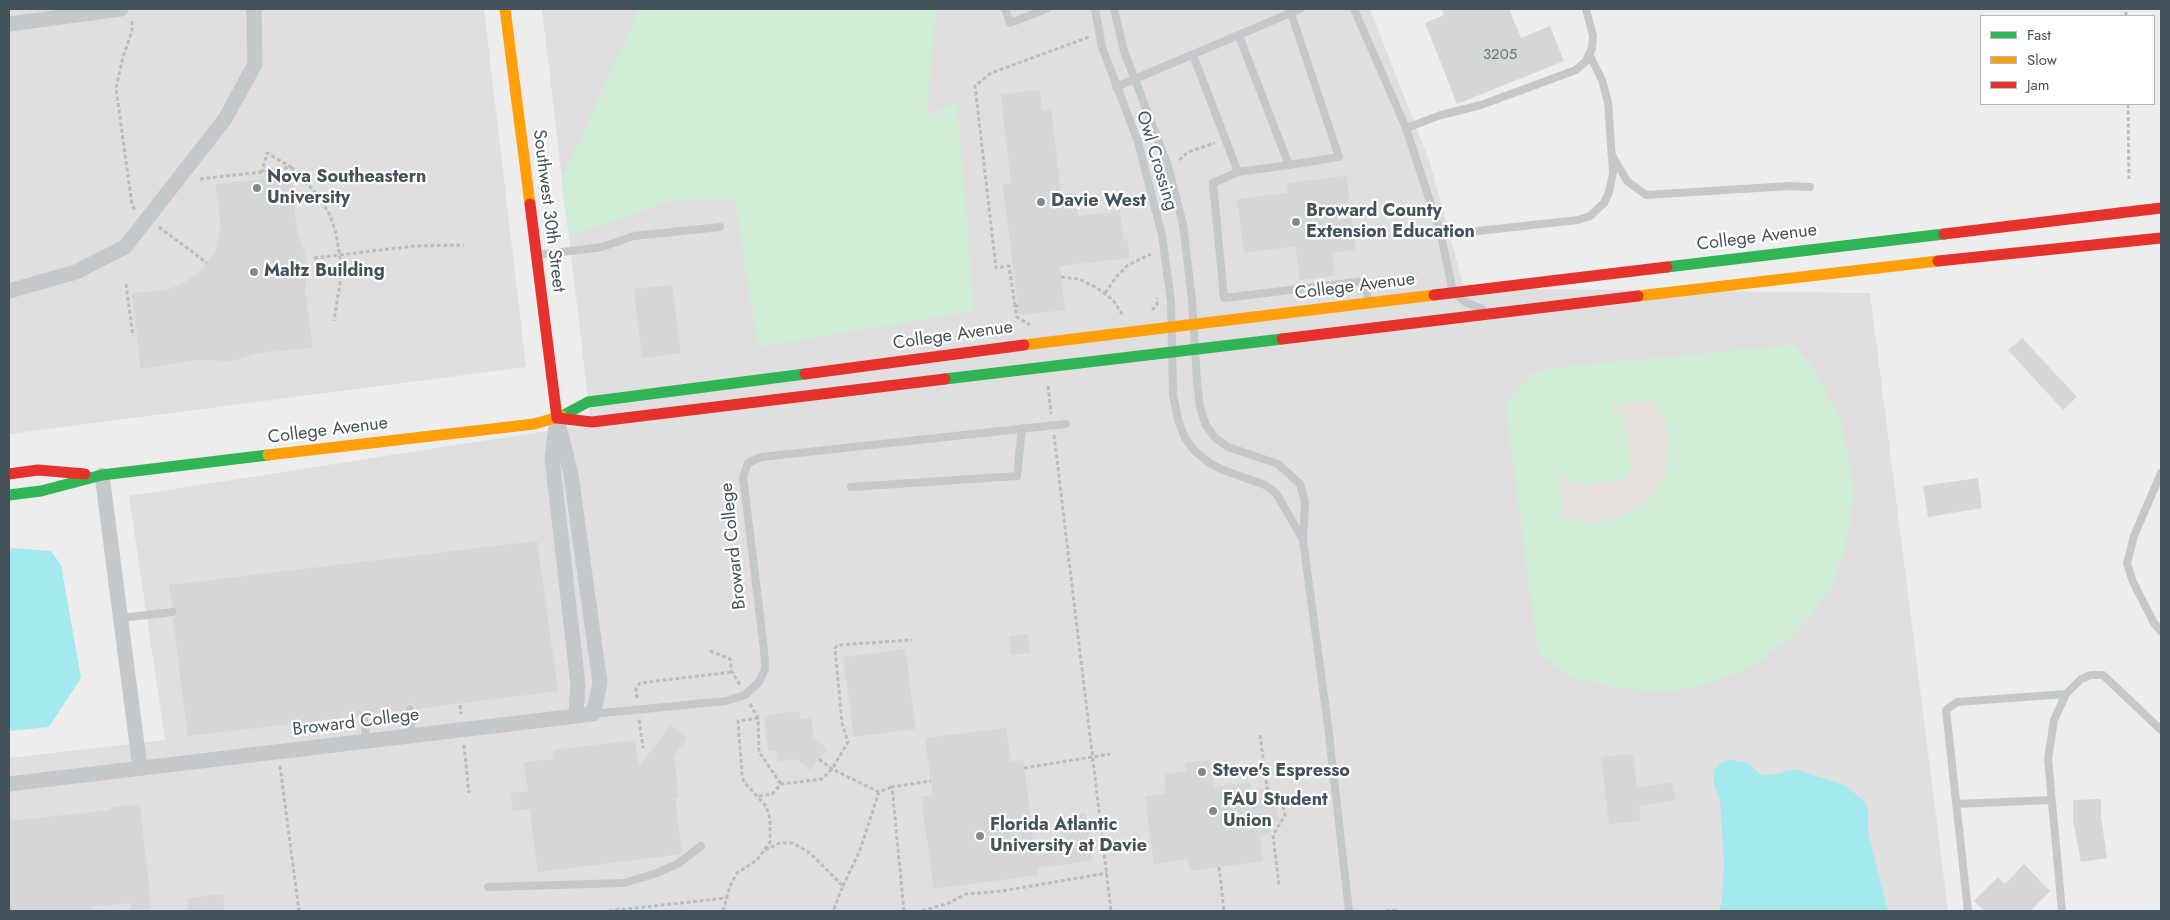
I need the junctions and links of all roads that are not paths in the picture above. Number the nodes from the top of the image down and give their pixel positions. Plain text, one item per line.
1 (254, 9) edge
2 (505, 9) edge
3 (1005, 9) edge
4 (1046, 9) edge
5 (1114, 9) edge
6 (1300, 9) edge
7 (1354, 9) edge
8 (1586, 9) edge
9 (1095, 11) edge
10 (127, 12) edge
11 (1291, 13) junction
12 (9, 24) edge
13 (1239, 36) junction
14 (1589, 54) junction
15 (1193, 55) junction
16 (1134, 80) junction
17 (1116, 87) junction
18 (1406, 128) junction
19 (1612, 154) junction
20 (1289, 165) junction
21 (1238, 172) junction
22 (1810, 187) dead end
23 (2161, 208) edge
24 (720, 227) dead end
25 (1442, 235) junction
26 (2161, 238) edge
27 (536, 256) junction
28 (9, 291) edge
29 (1452, 292) junction
30 (1368, 303) junction
31 (1505, 313) junction
32 (1194, 324) junction
33 (1171, 326) junction
34 (1196, 350) junction
35 (1172, 353) junction
36 (557, 418) junction
37 (1066, 424) dead end
38 (1022, 428) junction
39 (2161, 473) edge
40 (9, 474) edge
41 (102, 475) junction
42 (851, 487) dead end
43 (9, 495) edge
44 (1303, 540) junction
45 (173, 612) dead end
46 (120, 618) junction
47 (2161, 631) edge
48 (2066, 694) junction
49 (410, 709) dead end
50 (593, 714) junction
51 (364, 715) dead end
52 (576, 715) junction
53 (2161, 730) edge
54 (412, 736) junction
55 (366, 741) junction
56 (140, 768) junction
57 (9, 784) edge
58 (2051, 800) junction
59 (1956, 804) junction
60 (701, 846) dead end
61 (488, 887) dead end
62 (1349, 911) edge
63 (1968, 911) edge
64 (2062, 911) edge

1 - 28 street
2 - 27 street, Southwest 30th Street
3 - 4 lane
5 - 16 lane, Owl Crossing
6 - 11 lane
7 - 18 lane
8 - 14 lane
9 - 17 lane, Owl Crossing
10 - 12 street
11 - 13 lane
11 - 20 lane
13 - 15 lane
13 - 20 lane
14 - 18 lane
14 - 19 lane
15 - 16 lane
15 - 21 lane
16 - 17 lane
16 - 32 lane, Owl Crossing
17 - 33 lane, Owl Crossing
18 - 25 lane
19 - 22 lane
19 - 25 lane
20 - 21 lane
21 - 30 lane
23 - 29 street, College Avenue
24 - 27 lane
25 - 29 lane
26 - 31 street, College Avenue
27 - 36 street, Southwest 30th Street
29 - 30 street, College Avenue
29 - 31 lane
30 - 32 street, College Avenue
31 - 34 street, College Avenue
32 - 33 street, College Avenue
32 - 34 lane, Owl Crossing
33 - 35 lane, Owl Crossing
33 - 36 street, College Avenue
34 - 35 street, College Avenue
34 - 44 lane, Owl Crossing
35 - 36 street, College Avenue
35 - 44 lane, Owl Crossing
36 - 41 street, College Avenue
36 - 50 street
36 - 52 street
37 - 38 lane, Broward College
38 - 42 lane
38 - 50 lane, Broward College
39 - 47 lane
40 - 41 street, College Avenue
41 - 43 street, College Avenue
41 - 46 street
44 - 62 lane
45 - 46 lane
46 - 56 street
48 - 53 lane
48 - 58 lane
48 - 59 lane
49 - 54 lane
50 - 52 street, Broward College
51 - 55 lane
52 - 54 street, Broward College
54 - 55 street, Broward College
55 - 56 street, Broward College
56 - 57 street, Broward College
58 - 59 lane
58 - 64 lane
59 - 63 lane
60 - 61 lane

